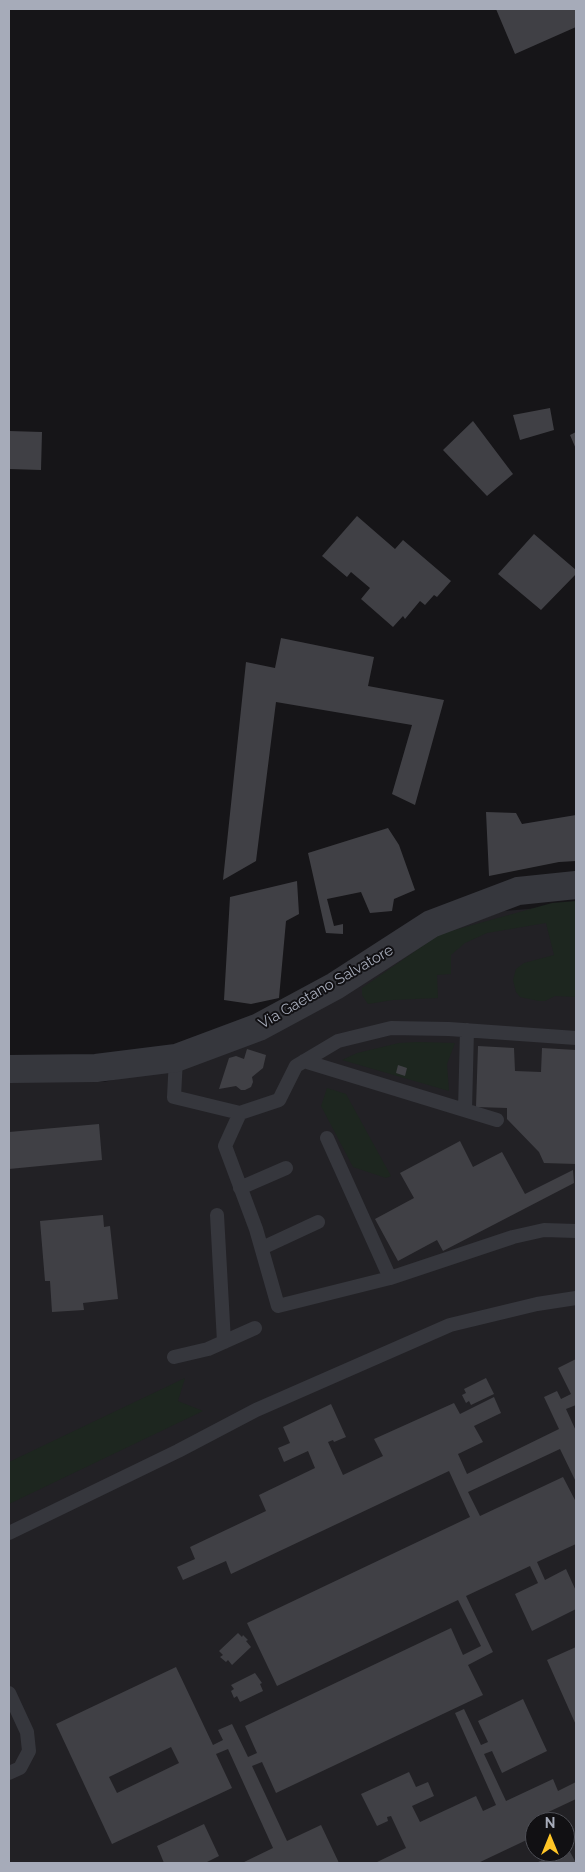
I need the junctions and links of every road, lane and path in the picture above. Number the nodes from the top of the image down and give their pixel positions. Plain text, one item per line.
1 (576, 885) edge
2 (467, 1030) junction
3 (576, 1038) edge
4 (176, 1058) junction
5 (304, 1061) junction
6 (9, 1069) edge
7 (465, 1110) junction
8 (240, 1114) junction
9 (497, 1120) dead end
10 (327, 1138) dead end
11 (286, 1168) dead end
12 (240, 1188) junction
13 (217, 1215) dead end
14 (318, 1222) dead end
15 (576, 1231) edge
16 (262, 1248) junction
17 (390, 1278) junction
18 (576, 1298) edge
19 (255, 1328) dead end
20 (224, 1342) junction
21 (174, 1357) dead end
22 (9, 1533) edge
23 (9, 1692) edge
24 (9, 1773) edge

1 - 4 street, Via Gaetano Salvatore
2 - 3 lane
2 - 5 lane
2 - 7 lane
4 - 6 street, Via Gaetano Salvatore
4 - 8 lane
5 - 7 lane
5 - 8 lane
7 - 9 lane
8 - 12 lane
10 - 17 lane
11 - 12 lane
12 - 16 lane
13 - 20 lane
14 - 16 lane
15 - 17 lane
16 - 17 lane
18 - 22 lane
19 - 20 lane
20 - 21 lane
23 - 24 lane

